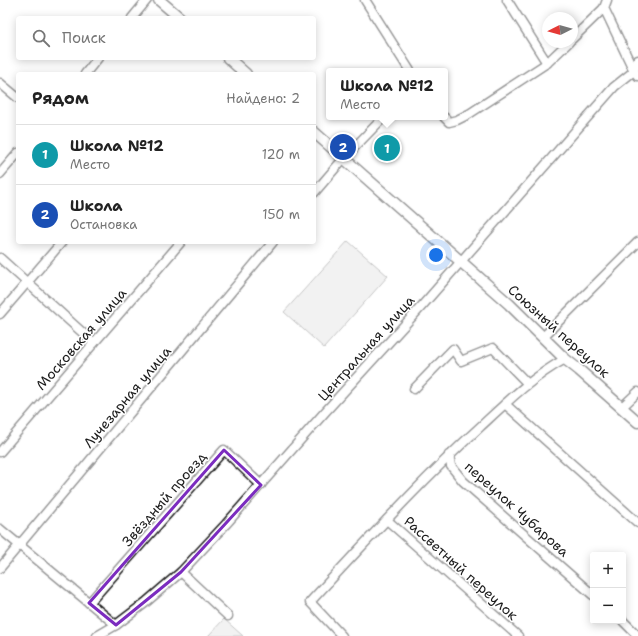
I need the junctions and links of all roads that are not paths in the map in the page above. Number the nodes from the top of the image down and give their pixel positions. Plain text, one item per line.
1 (147, 0) edge
2 (159, 0) edge
3 (365, 0) edge
4 (507, 0) edge
5 (606, 3) edge
6 (134, 16) edge
7 (178, 16) edge
8 (578, 33) edge
9 (562, 48) edge
10 (96, 60) edge
11 (230, 60) edge
12 (638, 60) edge
13 (546, 63) junction
14 (408, 68) edge
15 (87, 72) edge
16 (244, 72) edge
17 (636, 73) edge
18 (0, 83) edge
19 (16, 96) edge
20 (448, 119) edge
21 (381, 120) edge
22 (316, 134) edge
23 (16, 155) edge
24 (344, 158) junction
25 (0, 174) edge
26 (316, 191) edge
27 (638, 242) edge
28 (60, 244) edge
29 (180, 244) edge
30 (271, 244) edge
31 (0, 258) edge
32 (460, 262) junction
33 (27, 282) junction
34 (0, 314) edge
35 (543, 337) junction
36 (94, 343) junction
37 (565, 359) junction
38 (527, 383) junction
39 (414, 389) dead end
40 (638, 392) edge
41 (505, 404) junction
42 (622, 407) junction
43 (638, 422) edge
44 (0, 452) edge
45 (449, 455) junction
46 (261, 485) junction
47 (387, 520) junction
48 (638, 524) edge
49 (0, 529) edge
50 (19, 546) junction
51 (0, 568) edge
52 (181, 572) junction
53 (590, 592) edge
54 (89, 603) junction
55 (228, 616) dead end
56 (626, 624) edge
57 (116, 625) junction
58 (97, 636) edge
59 (342, 636) edge
60 (518, 636) edge
61 (638, 636) edge

1 - 6 street
2 - 7 street
3 - 14 street
4 - 13 street
5 - 8 street
5 - 17 street
9 - 13 street
10 - 15 street
11 - 16 street
12 - 17 street
13 - 20 street
17 - 32 street, Центральная улица
18 - 19 street
21 - 24 street
22 - 24 street, Союзный переулок
23 - 25 street
24 - 26 street
24 - 32 street, Союзный переулок
27 - 35 street
28 - 33 street
29 - 36 street, Московская улица
30 - 50 street, Лучезарная улица
31 - 33 street
32 - 35 street, Союзный переулок
32 - 46 street, Центральная улица
33 - 34 street
33 - 36 street
35 - 37 street, Союзный переулок
36 - 44 street, Московская улица
37 - 38 street
37 - 42 street, Союзный переулок
38 - 39 street
38 - 41 street
40 - 42 street
41 - 45 street
41 - 48 street
42 - 43 street, Союзный переулок
45 - 47 street
45 - 53 street, переулок Чубарова
46 - 52 street, Центральная улица
46 - 54 street, Звёздный проезд
47 - 59 street
47 - 60 street, Рассветный переулок
49 - 50 street
50 - 51 street, Лучезарная улица
50 - 54 street
52 - 55 street
52 - 57 street, Центральная улица
54 - 57 street
56 - 61 street
57 - 58 street, Центральная улица

